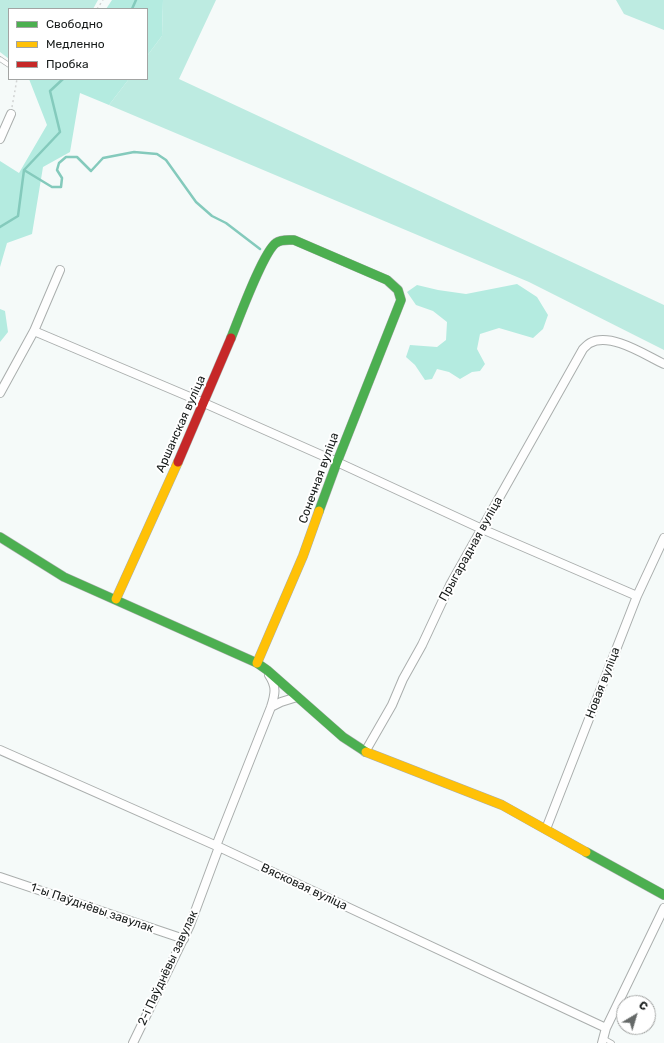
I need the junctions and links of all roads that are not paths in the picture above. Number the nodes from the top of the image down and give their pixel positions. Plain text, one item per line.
1 (0, 58) edge
2 (8, 64) edge
3 (11, 114) road end
4 (0, 139) edge
5 (60, 270) dead end
6 (401, 300) joint
7 (34, 331) junction
8 (664, 364) edge
9 (0, 393) edge
10 (204, 402) junction
11 (337, 462) junction
12 (482, 529) junction
13 (0, 537) edge
14 (664, 538) edge
15 (637, 596) junction
16 (116, 599) junction
17 (257, 663) junction
18 (267, 670) junction
19 (297, 697) junction
20 (271, 707) junction
21 (0, 750) edge
22 (365, 752) junction
23 (546, 829) junction
24 (218, 846) junction
25 (0, 877) edge
26 (664, 895) edge
27 (664, 908) edge
28 (184, 939) junction
29 (606, 1028) junction
30 (602, 1040) edge
31 (133, 1043) edge
32 (612, 1043) edge

1 - 2 lane
3 - 4 street
5 - 7 street
6 - 10 street, Аршанская вуліца
6 - 11 street, Сонечная вуліца
7 - 9 street
7 - 10 street
8 - 12 street, Прыгарадная вуліца
10 - 11 street
10 - 16 street, Аршанская вуліца
11 - 12 street
11 - 17 street, Сонечная вуліца
12 - 15 street
12 - 22 street, Прыгарадная вуліца
13 - 16 street
14 - 15 street, Новая вуліца
15 - 23 street, Новая вуліца
16 - 17 street
17 - 18 street
18 - 19 street
18 - 20 street, 2-і Паўднёвы завулак
19 - 20 street
19 - 22 street
20 - 24 street, 2-і Паўднёвы завулак
21 - 24 street, Вясковая вуліца
22 - 23 street
23 - 26 street
24 - 28 street, 2-і Паўднёвы завулак
24 - 29 street, Вясковая вуліца
25 - 28 street, 1-ы Паўднёвы завулак
27 - 29 street
28 - 31 street, 2-і Паўднёвы завулак
29 - 30 street
30 - 32 lane

